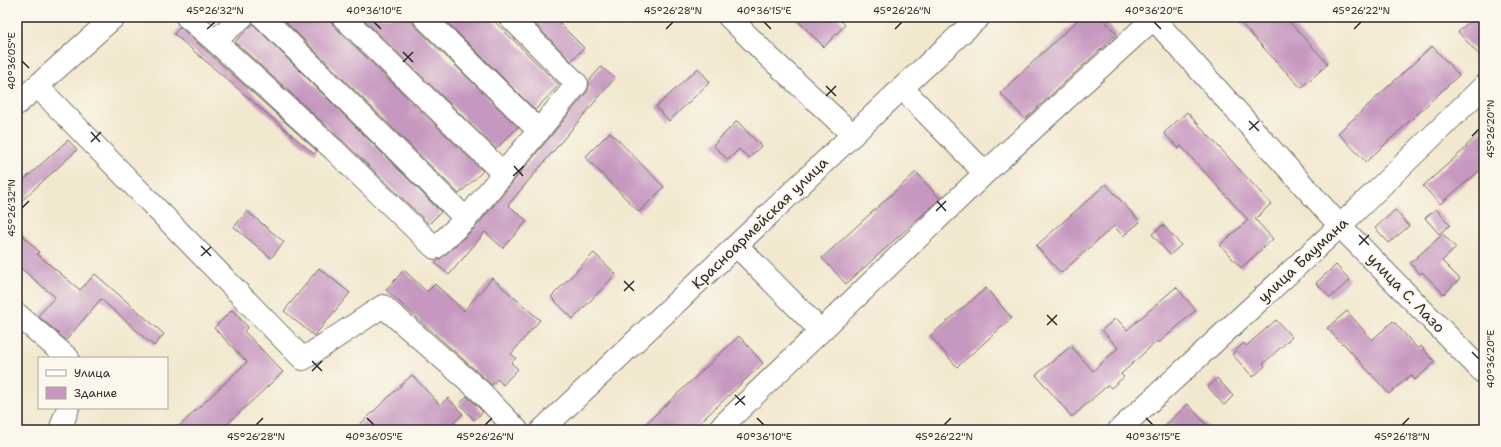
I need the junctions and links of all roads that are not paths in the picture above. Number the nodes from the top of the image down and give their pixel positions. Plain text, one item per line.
1 (114, 17) edge
2 (186, 17) edge
3 (242, 17) edge
4 (263, 17) edge
5 (343, 17) edge
6 (424, 17) edge
7 (510, 17) edge
8 (729, 17) edge
9 (1152, 18) edge
10 (972, 19) edge
11 (215, 40) junction
12 (37, 86) junction
13 (1484, 86) edge
14 (902, 88) junction
15 (17, 104) edge
16 (539, 131) junction
17 (853, 135) junction
18 (985, 173) junction
19 (504, 174) junction
20 (466, 219) junction
21 (1340, 226) junction
22 (737, 246) junction
23 (17, 314) edge
24 (821, 331) junction
25 (67, 357) edge
26 (1484, 373) edge
27 (68, 409) edge
28 (552, 427) edge
29 (60, 430) edge
30 (518, 430) edge
31 (718, 430) edge
32 (1119, 430) edge

1 - 12 street
2 - 11 street
3 - 11 street
4 - 20 street
5 - 19 street
6 - 16 street
7 - 16 street
8 - 17 street
9 - 18 street
9 - 21 street, улица С. Лазо
10 - 14 street, Красноармейская улица
11 - 20 street
12 - 15 street
12 - 30 street
13 - 21 street, улица Баумана
14 - 17 street, Красноармейская улица
14 - 18 street
16 - 19 street
17 - 22 street, Красноармейская улица
18 - 24 street
19 - 20 street
21 - 26 street, улица С. Лазо
21 - 32 street, улица Баумана
22 - 24 street
22 - 28 street, Красноармейская улица
23 - 25 street
24 - 31 street
27 - 29 street

